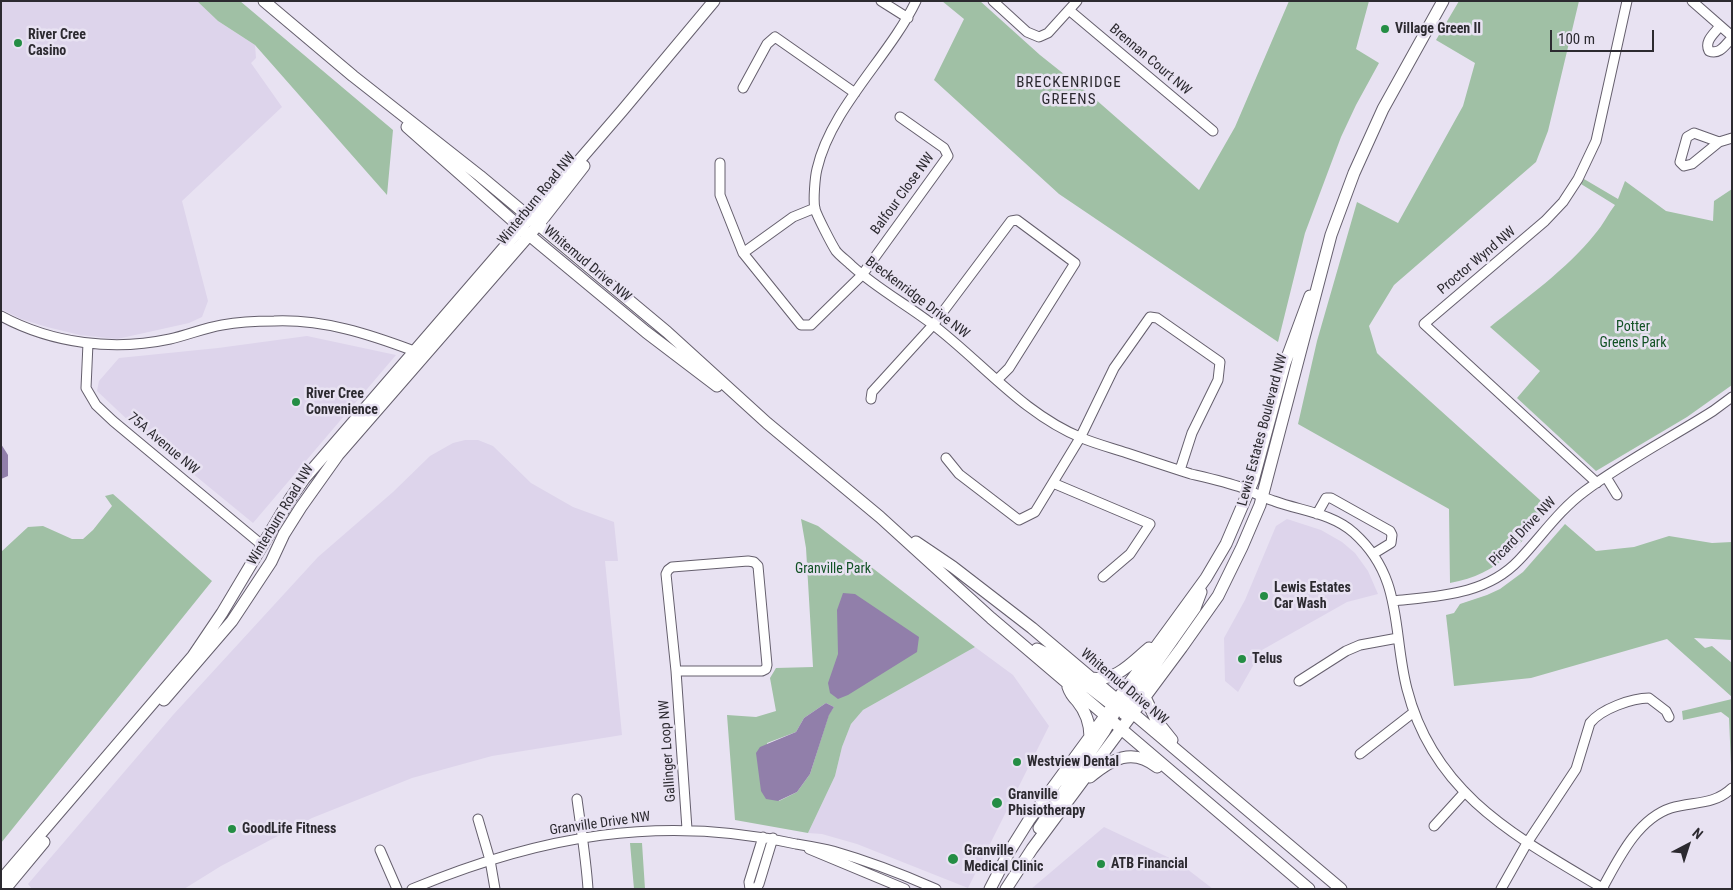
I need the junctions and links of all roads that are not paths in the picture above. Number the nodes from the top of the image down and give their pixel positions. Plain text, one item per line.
1 (264, 1) edge
2 (714, 1) edge
3 (882, 1) edge
4 (916, 1) edge
5 (993, 1) edge
6 (1077, 1) edge
7 (1443, 1) edge
8 (1627, 1) edge
9 (1692, 1) edge
10 (1069, 10) junction
11 (908, 18) junction
12 (1720, 26) junction
13 (1732, 37) edge
14 (353, 76) junction
15 (743, 88) dead end
16 (855, 93) junction
17 (900, 117) dead end
18 (1213, 131) dead end
19 (1732, 138) edge
20 (1720, 142) junction
21 (720, 163) dead end
22 (815, 208) junction
23 (528, 226) junction
24 (742, 253) junction
25 (1321, 272) junction
26 (862, 275) junction
27 (1, 316) edge
28 (933, 325) junction
29 (88, 343) junction
30 (418, 354) junction
31 (997, 380) junction
32 (1732, 397) edge
33 (871, 399) dead end
34 (1080, 438) junction
35 (946, 458) dead end
36 (1180, 470) junction
37 (1606, 477) junction
38 (1053, 483) junction
39 (1597, 483) junction
40 (1249, 491) junction
41 (1617, 495) dead end
42 (1262, 496) junction
43 (1317, 514) junction
44 (880, 517) junction
45 (262, 546) junction
46 (1373, 554) junction
47 (1103, 577) dead end
48 (1206, 578) junction
49 (1393, 601) junction
50 (1012, 635) junction
51 (1164, 636) junction
52 (1398, 638) junction
53 (215, 644) junction
54 (676, 671) junction
55 (1090, 678) junction
56 (1066, 681) junction
57 (1299, 681) dead end
58 (1145, 697) junction
59 (1118, 710) junction
60 (1414, 712) junction
61 (1669, 716) dead end
62 (1122, 728) junction
63 (1090, 736) junction
64 (1360, 754) dead end
65 (1181, 755) junction
66 (1188, 784) junction
67 (1079, 786) junction
68 (1732, 788) edge
69 (1464, 792) junction
70 (577, 799) dead end
71 (478, 818) dead end
72 (1434, 826) dead end
73 (687, 830) junction
74 (763, 837) junction
75 (582, 838) junction
76 (773, 838) junction
77 (1527, 842) junction
78 (797, 844) junction
79 (1032, 849) junction
80 (380, 850) dead end
81 (490, 860) junction
82 (1, 880) edge
83 (3, 888) edge
84 (397, 889) edge
85 (412, 889) edge
86 (496, 889) edge
87 (588, 889) edge
88 (750, 889) edge
89 (756, 889) edge
90 (904, 889) edge
91 (936, 889) edge
92 (990, 889) edge
93 (1006, 889) edge
94 (1309, 889) edge
95 (1341, 889) edge
96 (1501, 889) edge
97 (1603, 889) edge

1 - 14 main road, Whitemud Drive NW
2 - 23 main road, Winterburn Road NW
3 - 11 street
4 - 11 street, Breckenridge Drive NW
5 - 10 street
6 - 10 street
7 - 25 main road, Lewis Estates Boulevard NW
8 - 39 street, Proctor Wynd NW
9 - 12 street
10 - 18 street, Brennan Court NW
11 - 16 street, Breckenridge Drive NW
12 - 13 street
12 - 13 street
14 - 23 main road, Whitemud Drive NW
14 - 23 main road, Whitemud Drive NW
15 - 16 street
16 - 22 street, Breckenridge Drive NW
17 - 26 street, Balfour Close NW
19 - 20 street
20 - 20 street
21 - 24 street
22 - 24 street
22 - 26 street, Breckenridge Drive NW
23 - 30 main road, Winterburn Road NW
23 - 44 main road, Whitemud Drive NW
24 - 26 street
25 - 40 main road, Lewis Estates Boulevard NW
25 - 42 main road, Lewis Estates Boulevard NW
26 - 28 street, Breckenridge Drive NW
27 - 29 street
28 - 31 street, Breckenridge Drive NW
28 - 31 street
28 - 33 street
29 - 30 street
29 - 45 street, 75A Avenue NW
30 - 45 main road, Winterburn Road NW
30 - 53 main road, Winterburn Road NW
31 - 34 street, Breckenridge Drive NW
32 - 37 street, Picard Drive NW
34 - 36 street, Breckenridge Drive NW
34 - 36 street
34 - 38 street
35 - 38 street
36 - 40 street, Breckenridge Drive NW
37 - 39 street, Picard Drive NW
37 - 41 street
38 - 47 street
39 - 49 street, Picard Drive NW
40 - 42 street, Breckenridge Drive NW
40 - 48 main road, Lewis Estates Boulevard NW
42 - 43 street, Breckenridge Drive NW
42 - 58 main road, Lewis Estates Boulevard NW
43 - 46 street, Breckenridge Drive NW
43 - 46 street
44 - 50 main road, Whitemud Drive NW
44 - 55 main road, Whitemud Drive NW
45 - 53 main road
45 - 82 main road, Winterburn Road NW
46 - 49 street, Breckenridge Drive NW
48 - 51 main road, Lewis Estates Boulevard NW
48 - 59 main road
49 - 52 street, Breckenridge Drive NW
50 - 56 main road, Whitemud Drive NW
50 - 59 main road
51 - 55 main road
51 - 59 main road, Lewis Estates Boulevard NW
52 - 57 street
52 - 60 street, Breckenridge Drive NW
53 - 83 main road, Winterburn Road NW
54 - 54 street, Gallinger Loop NW
54 - 73 street, Gallinger Loop NW
55 - 59 main road, Whitemud Drive NW
56 - 59 main road, Whitemud Drive NW
56 - 63 main road
58 - 59 main road, Lewis Estates Boulevard NW
58 - 65 main road
59 - 62 main road, Whitemud Drive NW
59 - 62 main road
59 - 63 main road
59 - 65 main road, Whitemud Drive NW
59 - 79 main road
60 - 64 street
60 - 69 street, Breckenridge Drive NW
61 - 77 street
62 - 66 main road, Whitemud Drive NW
62 - 67 main road
63 - 92 main road
65 - 95 main road, Whitemud Drive NW
66 - 67 main road
66 - 94 main road, Whitemud Drive NW
67 - 79 main road
68 - 97 street
69 - 72 street
69 - 77 street, Breckenridge Drive NW
70 - 75 street
71 - 81 street
73 - 74 street, Granville Drive NW
73 - 75 street, Granville Drive NW
74 - 76 street, Granville Drive NW
74 - 88 street
75 - 81 street, Granville Drive NW
75 - 87 street
76 - 78 street, Granville Drive NW
76 - 89 street
77 - 96 street
77 - 97 street, Breckenridge Drive NW
78 - 90 street, Granville Drive NW
78 - 91 street, Granville Drive NW
79 - 93 main road
80 - 84 street
81 - 85 street, Granville Drive NW
81 - 86 street

